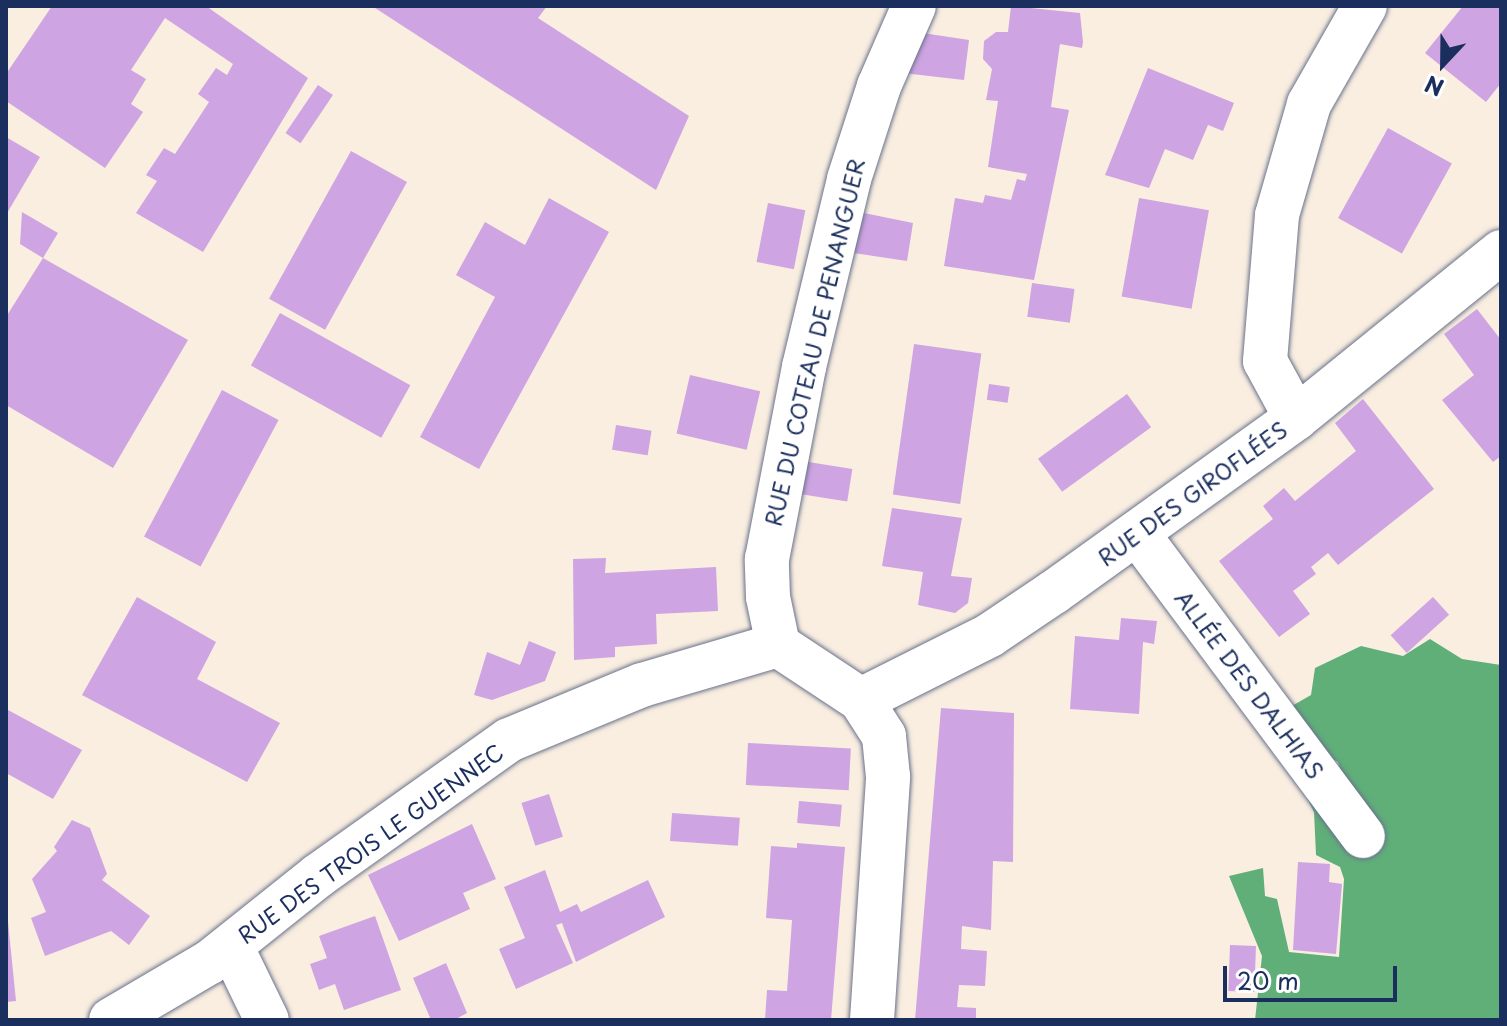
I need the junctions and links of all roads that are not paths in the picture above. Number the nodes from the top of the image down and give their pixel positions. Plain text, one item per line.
1 (914, 6) edge
2 (1365, 6) edge
3 (1501, 252) edge
4 (1296, 418) junction
5 (1137, 533) junction
6 (778, 645) junction
7 (861, 700) junction
8 (1363, 836) dead end
9 (231, 946) junction
10 (111, 1020) edge
11 (267, 1020) edge
12 (872, 1020) edge

1 - 6 street, RUE DU COTEAU DE PENANGUER
2 - 4 street
3 - 4 street, RUE DES GIROFLÉES
4 - 5 street, RUE DES GIROFLÉES
5 - 7 street, RUE DES GIROFLÉES
5 - 8 street, ALLÉE DES DALHIAS
6 - 7 street
6 - 9 street, RUE DES TROIS LE GUENNEC
7 - 12 street
9 - 10 street, RUE DES TROIS LE GUENNEC
9 - 11 street

